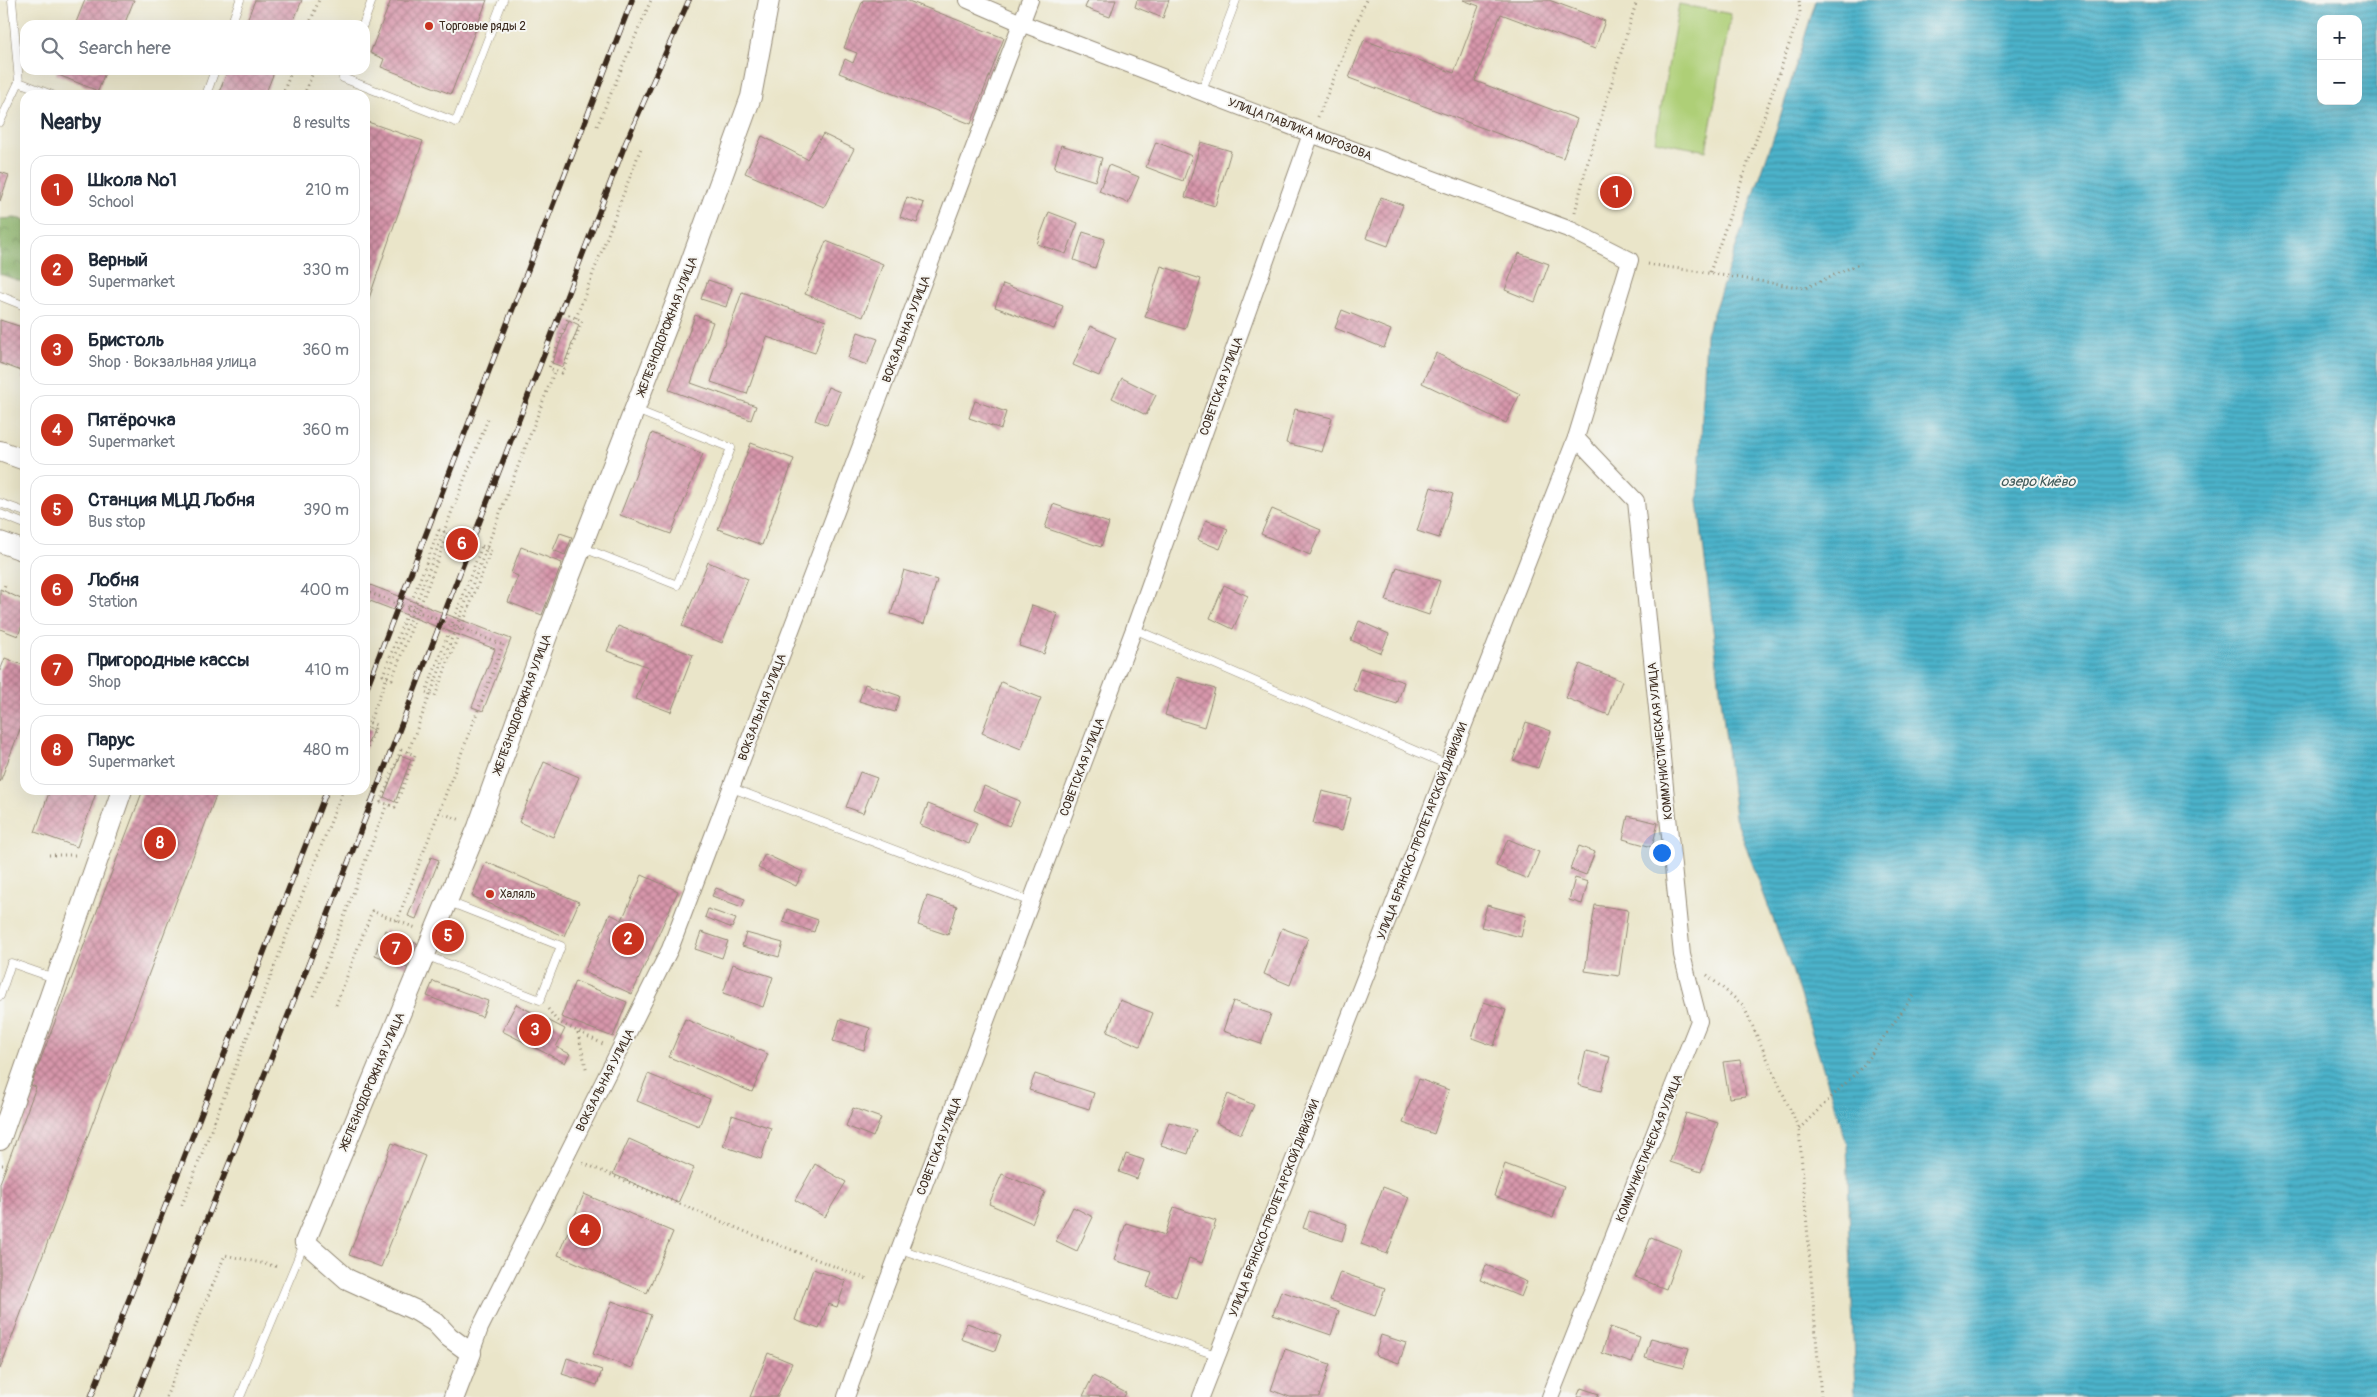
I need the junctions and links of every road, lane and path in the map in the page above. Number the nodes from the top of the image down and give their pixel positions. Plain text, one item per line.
1 (12, 0) edge
2 (240, 0) edge
3 (319, 0) edge
4 (372, 0) edge
5 (503, 0) edge
6 (651, 0) edge
7 (770, 0) edge
8 (968, 0) edge
9 (1030, 0) edge
10 (1236, 0) edge
11 (1366, 0) edge
12 (1637, 0) edge
13 (1800, 0) edge
14 (233, 20) edge
15 (311, 20) edge
16 (365, 20) edge
17 (1021, 23) junction
18 (213, 75) edge
19 (290, 75) edge
20 (312, 75) edge
21 (344, 75) edge
22 (19, 82) junction
23 (39, 90) edge
24 (208, 90) edge
25 (284, 90) edge
26 (306, 90) edge
27 (1202, 91) junction
28 (0, 122) edge
29 (597, 126) dead end
30 (1313, 128) junction
31 (641, 148) dead end
32 (1571, 230) junction
33 (1630, 260) junction
34 (1860, 263) dead end
35 (1710, 272) junction
36 (0, 296) edge
37 (20, 304) edge
38 (576, 318) junction
39 (555, 370) junction
40 (636, 410) junction
41 (488, 419) dead end
42 (1576, 438) junction
43 (0, 451) edge
44 (20, 458) edge
45 (0, 503) edge
46 (20, 510) edge
47 (0, 514) edge
48 (20, 522) edge
49 (444, 532) junction
50 (0, 542) edge
51 (581, 547) junction
52 (487, 548) junction
53 (20, 549) edge
54 (6, 582) dead end
55 (3, 591) dead end
56 (370, 593) edge
57 (413, 610) junction
58 (456, 627) junction
59 (1134, 629) junction
60 (387, 677) junction
61 (430, 694) junction
62 (370, 715) edge
63 (370, 723) edge
64 (370, 741) edge
65 (408, 752) junction
66 (1448, 765) junction
67 (732, 788) junction
68 (120, 795) edge
69 (341, 795) edge
70 (387, 804) junction
71 (48, 854) dead end
72 (82, 855) dead end
73 (447, 902) junction
74 (1031, 902) junction
75 (390, 918) dead end
76 (397, 921) dead end
77 (425, 955) junction
78 (1682, 955) junction
79 (56, 979) junction
80 (1914, 995) dead end
81 (0, 996) edge
82 (314, 996) dead end
83 (540, 1000) junction
84 (336, 1005) dead end
85 (578, 1033) junction
86 (619, 1052) junction
87 (594, 1102) junction
88 (5, 1108) edge
89 (1799, 1129) junction
90 (0, 1140) edge
91 (566, 1156) junction
92 (182, 1205) dead end
93 (304, 1242) junction
94 (900, 1249) junction
95 (292, 1270) junction
96 (867, 1279) dead end
97 (471, 1352) junction
98 (1216, 1355) junction
99 (166, 1397) edge
100 (240, 1397) edge
101 (454, 1397) edge
102 (846, 1397) edge
103 (1201, 1397) edge
104 (1550, 1397) edge
105 (1821, 1397) edge

1 - 22 lane
2 - 14 lane
3 - 15 path
4 - 16 lane
5 - 21 lane
6 - 29 path
7 - 40 street, ЖЕЛЕЗНОДОРОЖНАЯ УЛИЦА
8 - 17 street, УЛИЦА ПАВЛИКА МОРОЗОВА
9 - 17 street, ВОКЗАЛЬНАЯ УЛИЦА
10 - 27 lane
11 - 30 path
12 - 32 path
13 - 35 path
17 - 27 street, УЛИЦА ПАВЛИКА МОРОЗОВА
17 - 67 street, ВОКЗАЛЬНАЯ УЛИЦА
18 - 24 lane
19 - 25 path
20 - 26 path
22 - 23 lane
22 - 28 lane
27 - 30 street, УЛИЦА ПАВЛИКА МОРОЗОВА
30 - 32 street, УЛИЦА ПАВЛИКА МОРОЗОВА
30 - 59 street, СОВЕТСКАЯ УЛИЦА
31 - 38 path
32 - 33 street, УЛИЦА ПАВЛИКА МОРОЗОВА
33 - 35 path
33 - 42 street, УЛИЦА БРЯНСКО-ПРОЛЕТАРСКОЙ ДИВИЗИИ
34 - 35 path
36 - 37 lane
38 - 39 path
38 - 39 path
39 - 52 path
40 - 51 street, ЖЕЛЕЗНОДОРОЖНАЯ УЛИЦА
40 - 51 lane
41 - 49 path
42 - 66 street, УЛИЦА БРЯНСКО-ПРОЛЕТАРСКОЙ ДИВИЗИИ
42 - 78 street, КОММУНИСТИЧЕСКАЯ УЛИЦА
43 - 44 street
45 - 46 lane
47 - 48 lane
49 - 57 path
49 - 60 path
49 - 60 path
50 - 53 street
51 - 73 street, ЖЕЛЕЗНОДОРОЖНАЯ УЛИЦА
52 - 58 path
52 - 61 path
52 - 61 path
54 - 55 path
56 - 57 path, bridge
57 - 58 path, bridge
57 - 60 path
58 - 61 path
58 - 76 path, bridge
59 - 66 lane
59 - 74 street, СОВЕТСКАЯ УЛИЦА
60 - 62 path
61 - 65 path
63 - 64 path
65 - 70 path
65 - 70 path
66 - 98 street, УЛИЦА БРЯНСКО-ПРОЛЕТАРСКОЙ ДИВИЗИИ
67 - 74 lane
67 - 86 street, ВОКЗАЛЬНАЯ УЛИЦА
68 - 79 street
69 - 92 path
70 - 82 path
71 - 72 path
73 - 77 street, ЖЕЛЕЗНОДОРОЖНАЯ УЛИЦА
73 - 83 lane
74 - 94 street, СОВЕТСКАЯ УЛИЦА
75 - 84 path
77 - 83 lane
77 - 93 street, ЖЕЛЕЗНОДОРОЖНАЯ УЛИЦА
78 - 89 path
78 - 104 street, КОММУНИСТИЧЕСКАЯ УЛИЦА
79 - 81 lane
79 - 88 street
80 - 89 path
83 - 85 path
85 - 86 path
85 - 87 path
86 - 87 street, ВОКЗАЛЬНАЯ УЛИЦА
87 - 91 street, ВОКЗАЛЬНАЯ УЛИЦА
88 - 90 street
89 - 105 path
91 - 96 path
91 - 97 street, ВОКЗАЛЬНАЯ УЛИЦА
93 - 95 lane, ЖЕЛЕЗНОДОРОЖНАЯ УЛИЦА
93 - 97 street
94 - 98 lane
94 - 102 street, СОВЕТСКАЯ УЛИЦА
95 - 99 path
95 - 100 lane, ЖЕЛЕЗНОДОРОЖНАЯ УЛИЦА
97 - 101 street, ВОКЗАЛЬНАЯ УЛИЦА
98 - 103 street, УЛИЦА БРЯНСКО-ПРОЛЕТАРСКОЙ ДИВИЗИИ

